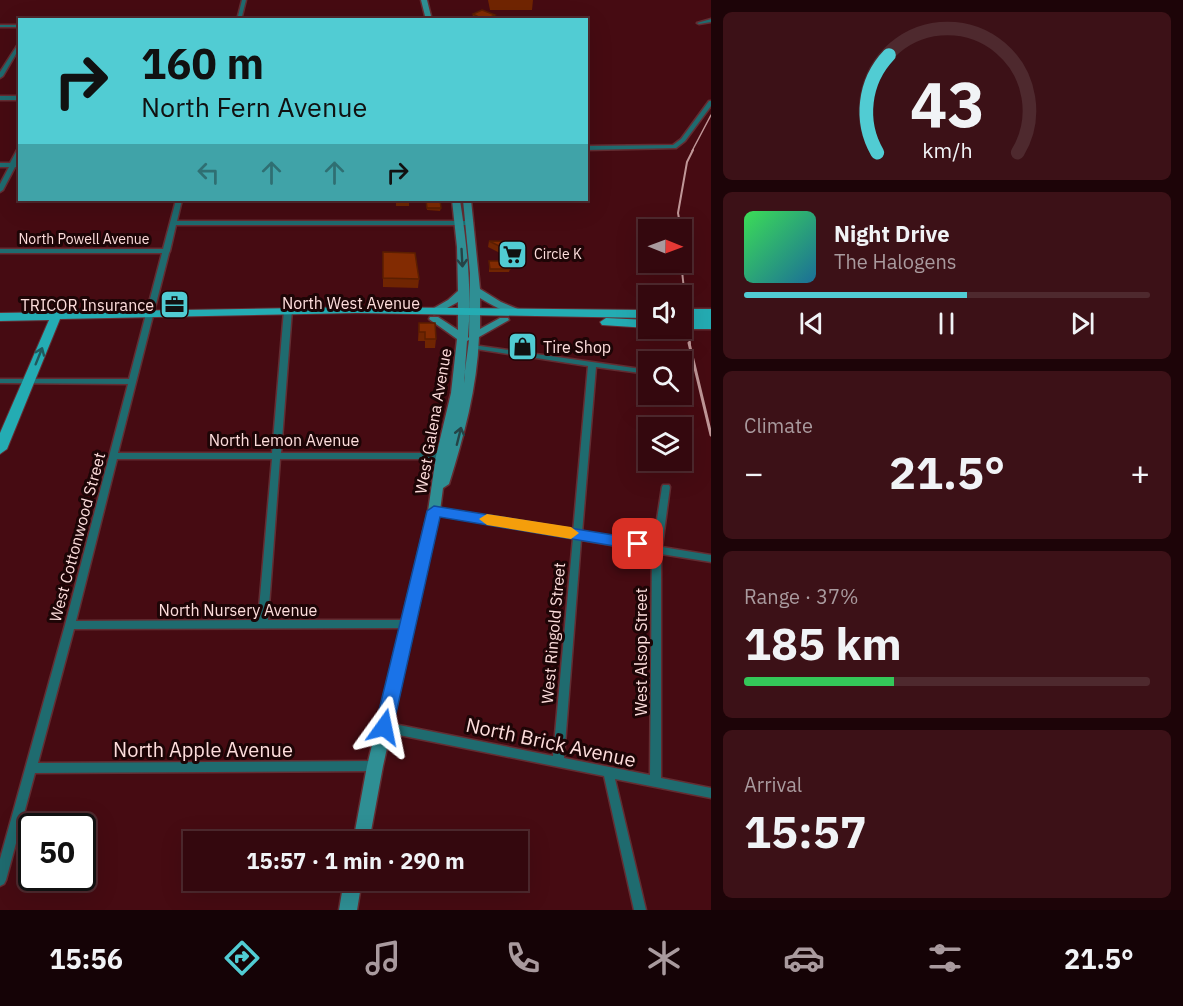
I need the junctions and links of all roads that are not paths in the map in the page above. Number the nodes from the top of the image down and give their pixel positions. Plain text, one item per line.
1 (244, 0) edge
2 (424, 0) edge
3 (432, 0) edge
4 (240, 18) edge
5 (428, 18) edge
6 (436, 18) edge
7 (711, 20) edge
8 (699, 23) dead end
9 (0, 26) edge
10 (18, 26) edge
11 (18, 45) edge
12 (0, 76) edge
13 (0, 98) edge
14 (18, 98) edge
15 (711, 102) edge
16 (588, 148) edge
17 (0, 165) edge
18 (16, 165) edge
19 (0, 190) edge
20 (179, 201) edge
21 (456, 201) edge
22 (467, 201) edge
23 (174, 222) junction
24 (465, 223) junction
25 (0, 251) edge
26 (167, 251) junction
27 (464, 291) junction
28 (476, 291) junction
29 (520, 312) junction
30 (638, 314) edge
31 (692, 314) edge
32 (711, 314) edge
33 (287, 315) junction
34 (434, 315) junction
35 (471, 315) junction
36 (0, 317) edge
37 (55, 318) junction
38 (150, 318) junction
39 (504, 320) junction
40 (638, 324) edge
41 (692, 324) edge
42 (711, 324) edge
43 (464, 339) junction
44 (476, 341) junction
45 (592, 364) junction
46 (638, 371) edge
47 (0, 381) edge
48 (29, 381) junction
49 (133, 382) junction
50 (0, 449) edge
51 (276, 455) junction
52 (114, 456) junction
53 (448, 456) junction
54 (666, 487) dead end
55 (434, 511) junction
56 (579, 534) junction
57 (657, 548) junction
58 (711, 559) edge
59 (263, 624) junction
60 (406, 624) junction
61 (70, 625) junction
62 (384, 727) junction
63 (558, 761) junction
64 (375, 766) junction
65 (32, 768) junction
66 (608, 772) junction
67 (655, 782) junction
68 (711, 793) edge
69 (363, 831) edge
70 (0, 880) edge
71 (351, 891) edge
72 (348, 910) edge
73 (640, 910) edge

1 - 4 street
2 - 5 main road
3 - 6 main road
7 - 8 street
9 - 10 street
11 - 12 street
13 - 14 street
15 - 16 street
17 - 18 street
18 - 19 street
20 - 23 street, West Cottonwood Street
21 - 24 main road, West Galena Avenue
22 - 24 main road, West Galena Avenue
23 - 24 street
23 - 26 street, West Cottonwood Street
24 -> 27 main road, West Galena Avenue
24 - 28 main road, West Galena Avenue
25 - 26 street, North Powell Avenue
26 - 38 street, West Cottonwood Street
27 - 34 main road
27 - 35 main road, West Galena Avenue
28 - 29 main road
28 - 35 main road, West Galena Avenue
29 - 30 main road, North West Avenue
29 - 35 main road, North West Avenue
31 - 32 main road, bridge
33 - 34 main road, North West Avenue
33 - 38 main road, North West Avenue
33 - 51 street
34 - 35 main road, North West Avenue
34 - 43 main road
35 - 39 main road, North West Avenue
35 - 43 main road, West Galena Avenue
35 - 44 main road, West Galena Avenue
36 - 37 main road, North West Avenue
37 - 38 main road, North West Avenue
48 -> 37 main road
38 - 49 street, West Cottonwood Street
39 - 40 main road, North West Avenue
39 - 44 main road
41 - 42 main road, bridge
43 - 53 main road, West Galena Avenue
44 - 45 street
53 -> 44 main road, West Galena Avenue
45 - 46 street
45 - 56 street, West Ringold Street
47 - 48 street
48 - 49 street
48 - 50 main road
49 - 52 street, West Cottonwood Street
51 - 52 street, North Lemon Avenue
51 - 53 street, North Lemon Avenue
51 - 59 street
52 - 61 street, West Cottonwood Street
53 - 55 main road, West Galena Avenue
54 - 57 street, West Alsop Street
55 - 56 street
55 - 60 main road, West Galena Avenue
56 - 57 street
56 - 63 street, West Ringold Street
57 - 58 street
57 - 67 street, West Alsop Street
59 - 60 street, North Nursery Avenue
59 - 61 street, North Nursery Avenue
60 - 62 main road, West Galena Avenue
61 - 65 street, West Cottonwood Street
62 - 63 street, North Brick Avenue
62 - 64 main road, West Galena Avenue
63 - 66 street, North Brick Avenue
64 - 65 street, North Apple Avenue
64 - 69 main road, West Galena Avenue
65 - 70 street, West Cottonwood Street
66 - 67 street, North Brick Avenue
66 - 73 street
67 - 68 street, North Brick Avenue
71 - 72 main road

